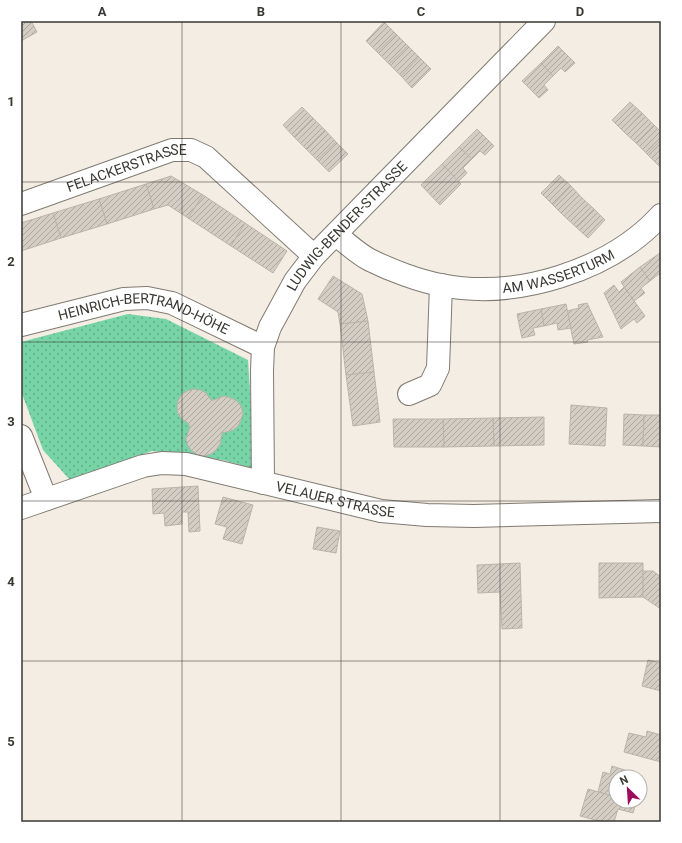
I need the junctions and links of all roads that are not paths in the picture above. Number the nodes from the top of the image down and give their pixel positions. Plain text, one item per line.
1 (544, 21) edge
2 (21, 204) edge
3 (661, 215) edge
4 (336, 234) junction
5 (314, 256) junction
6 (441, 285) junction
7 (21, 325) edge
8 (263, 348) junction
9 (409, 394) dead end
10 (21, 436) edge
11 (263, 483) junction
12 (46, 498) junction
13 (21, 508) edge
14 (661, 511) edge

1 - 4 street, LUDWIG-BENDER-STRASSE
2 - 5 street, FELACKERSTRASSE
3 - 6 street, AM WASSERTURM
4 - 5 street, LUDWIG-BENDER-STRASSE
4 - 6 street, AM WASSERTURM
5 - 8 street, LUDWIG-BENDER-STRASSE
6 - 9 street
7 - 8 street, HEINRICH-BERTRAND-HÖHE
8 - 11 street, LUDWIG-BENDER-STRASSE
10 - 12 street
11 - 12 street, VELAUER STRASSE
11 - 14 street, VELAUER STRASSE
12 - 13 street, VELAUER STRASSE

